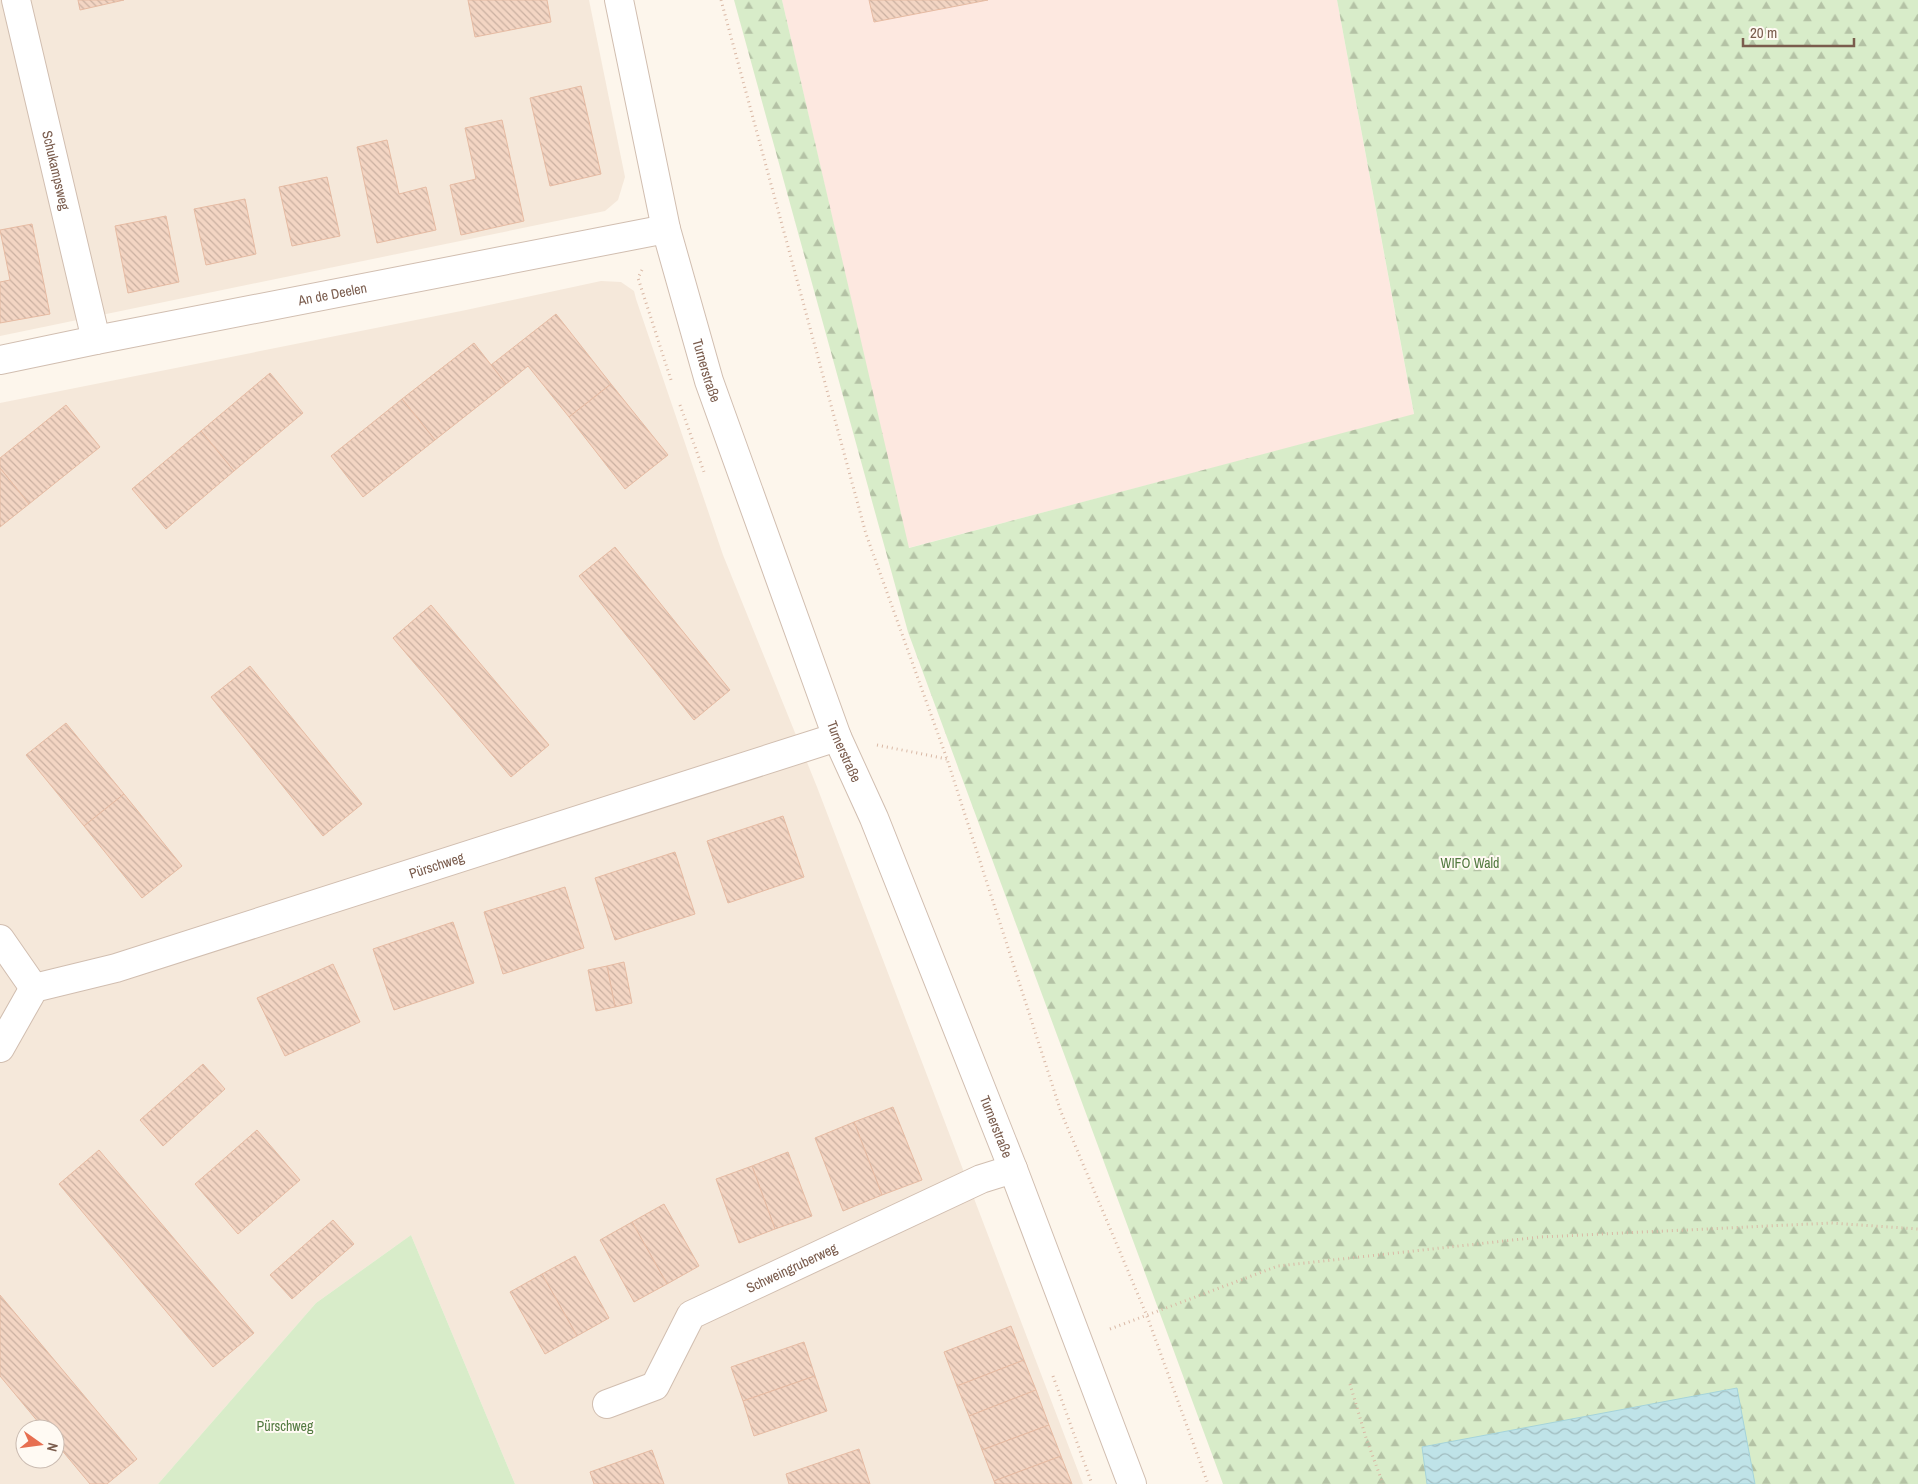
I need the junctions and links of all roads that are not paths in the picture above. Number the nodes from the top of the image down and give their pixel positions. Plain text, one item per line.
1 (16, 0) edge
2 (619, 0) edge
3 (666, 229) junction
4 (96, 340) junction
5 (0, 360) edge
6 (837, 737) junction
7 (0, 938) edge
8 (34, 988) junction
9 (0, 1048) edge
10 (1013, 1169) junction
11 (606, 1404) dead end
12 (1132, 1484) edge

1 - 4 street, Schukampsweg
2 - 3 street, Turnerstraße
3 - 4 street, An de Deelen
3 - 6 street, Turnerstraße
4 - 5 street, An de Deelen
6 - 8 street, Pürschweg
6 - 10 street, Turnerstraße
7 - 8 street
8 - 9 street
10 - 11 street, Schweingruberweg
10 - 12 street, Turnerstraße

